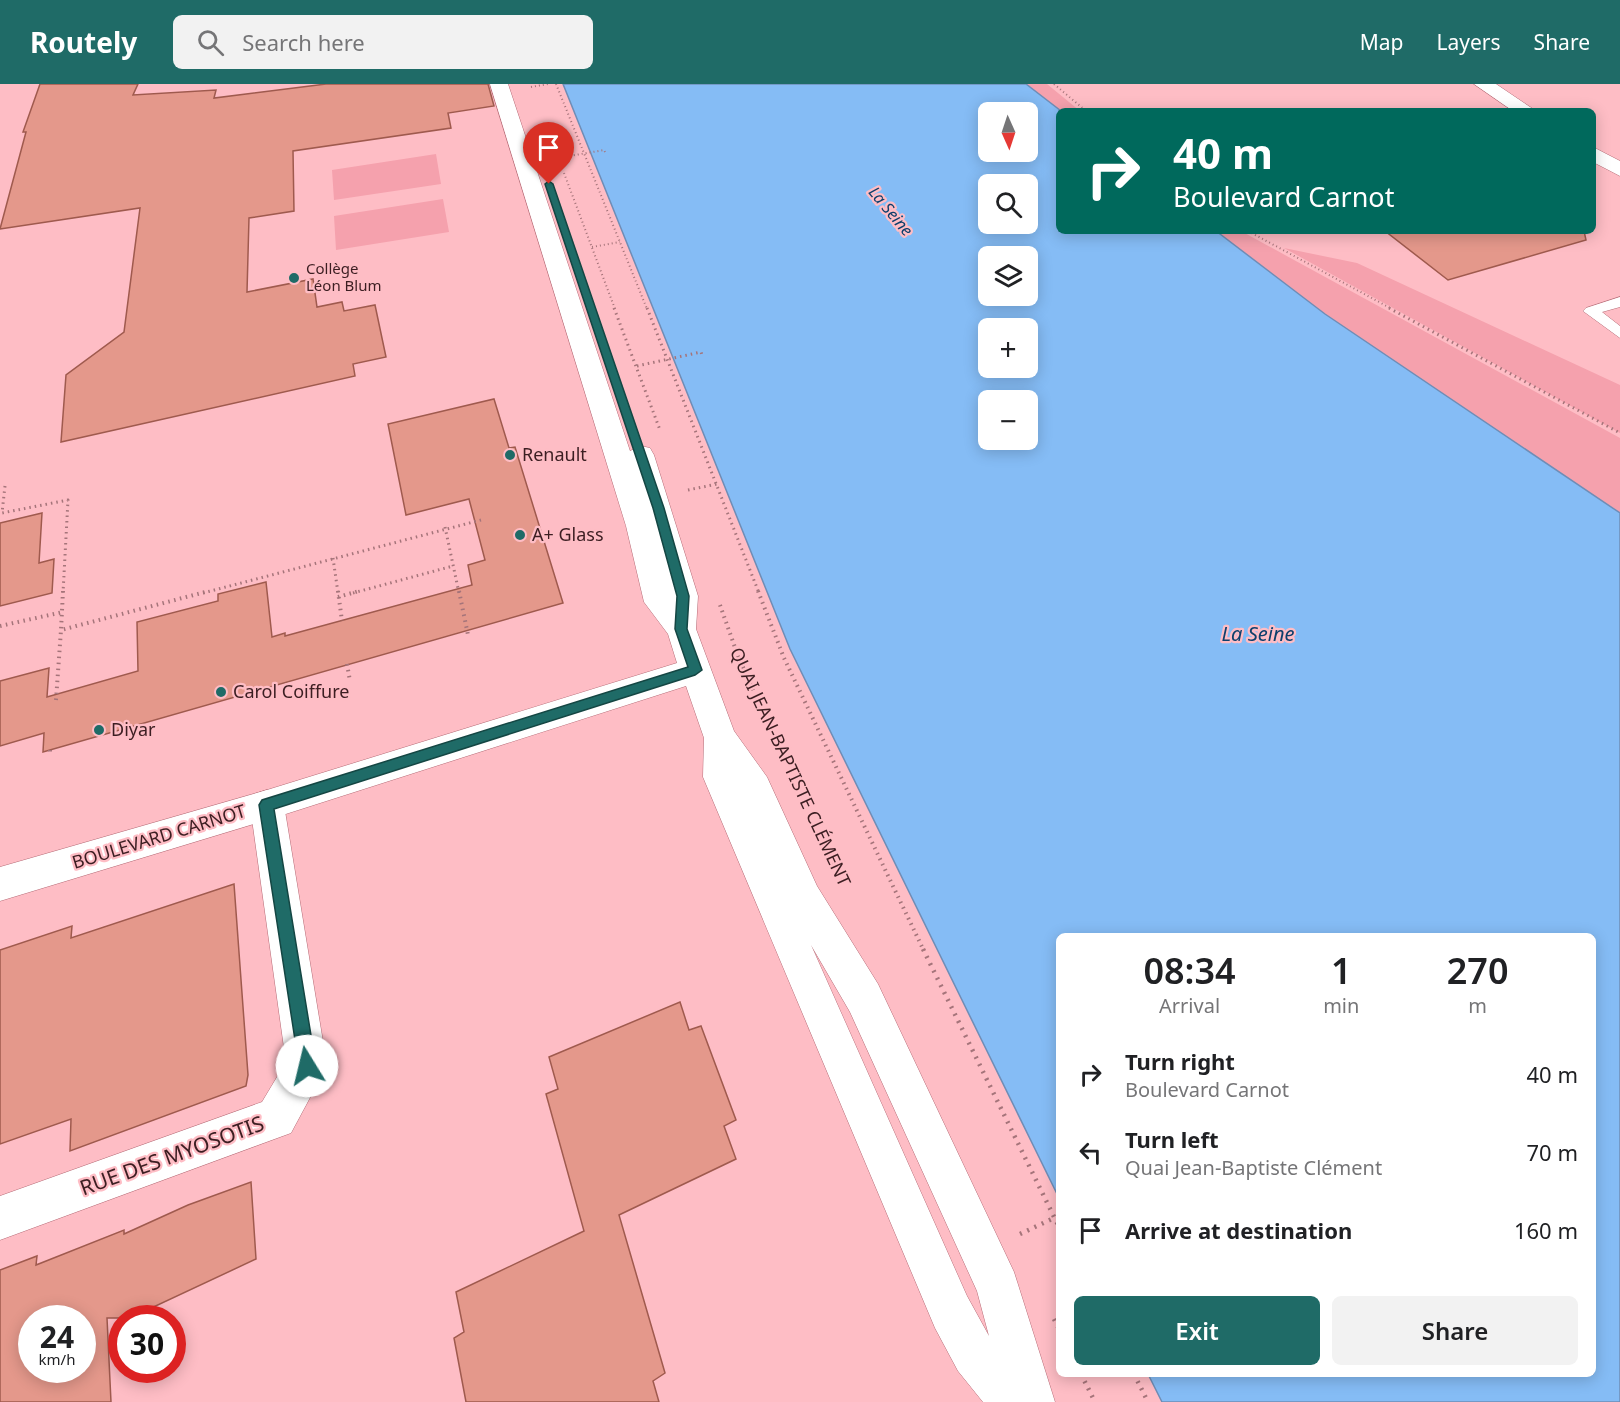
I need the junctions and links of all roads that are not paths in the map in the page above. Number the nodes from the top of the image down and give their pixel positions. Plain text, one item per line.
1 (499, 84) edge
2 (1483, 84) edge
3 (524, 85) edge
4 (1521, 108) edge
5 (1596, 155) edge
6 (1620, 170) edge
7 (1620, 302) edge
8 (1620, 333) edge
9 (681, 629) junction
10 (695, 670) junction
11 (720, 738) junction
12 (267, 805) junction
13 (0, 884) edge
14 (0, 1218) edge
15 (1014, 1402) edge
16 (1031, 1402) edge

1 - 9 main road
2 - 4 main road
3 - 9 main road
5 - 6 main road
7 - 8 lane
9 - 10 main road
10 - 11 main road
10 - 12 main road, BOULEVARD CARNOT
11 - 15 main road
11 - 16 main road
12 - 13 main road, BOULEVARD CARNOT
12 - 14 main road, RUE DES MYOSOTIS

